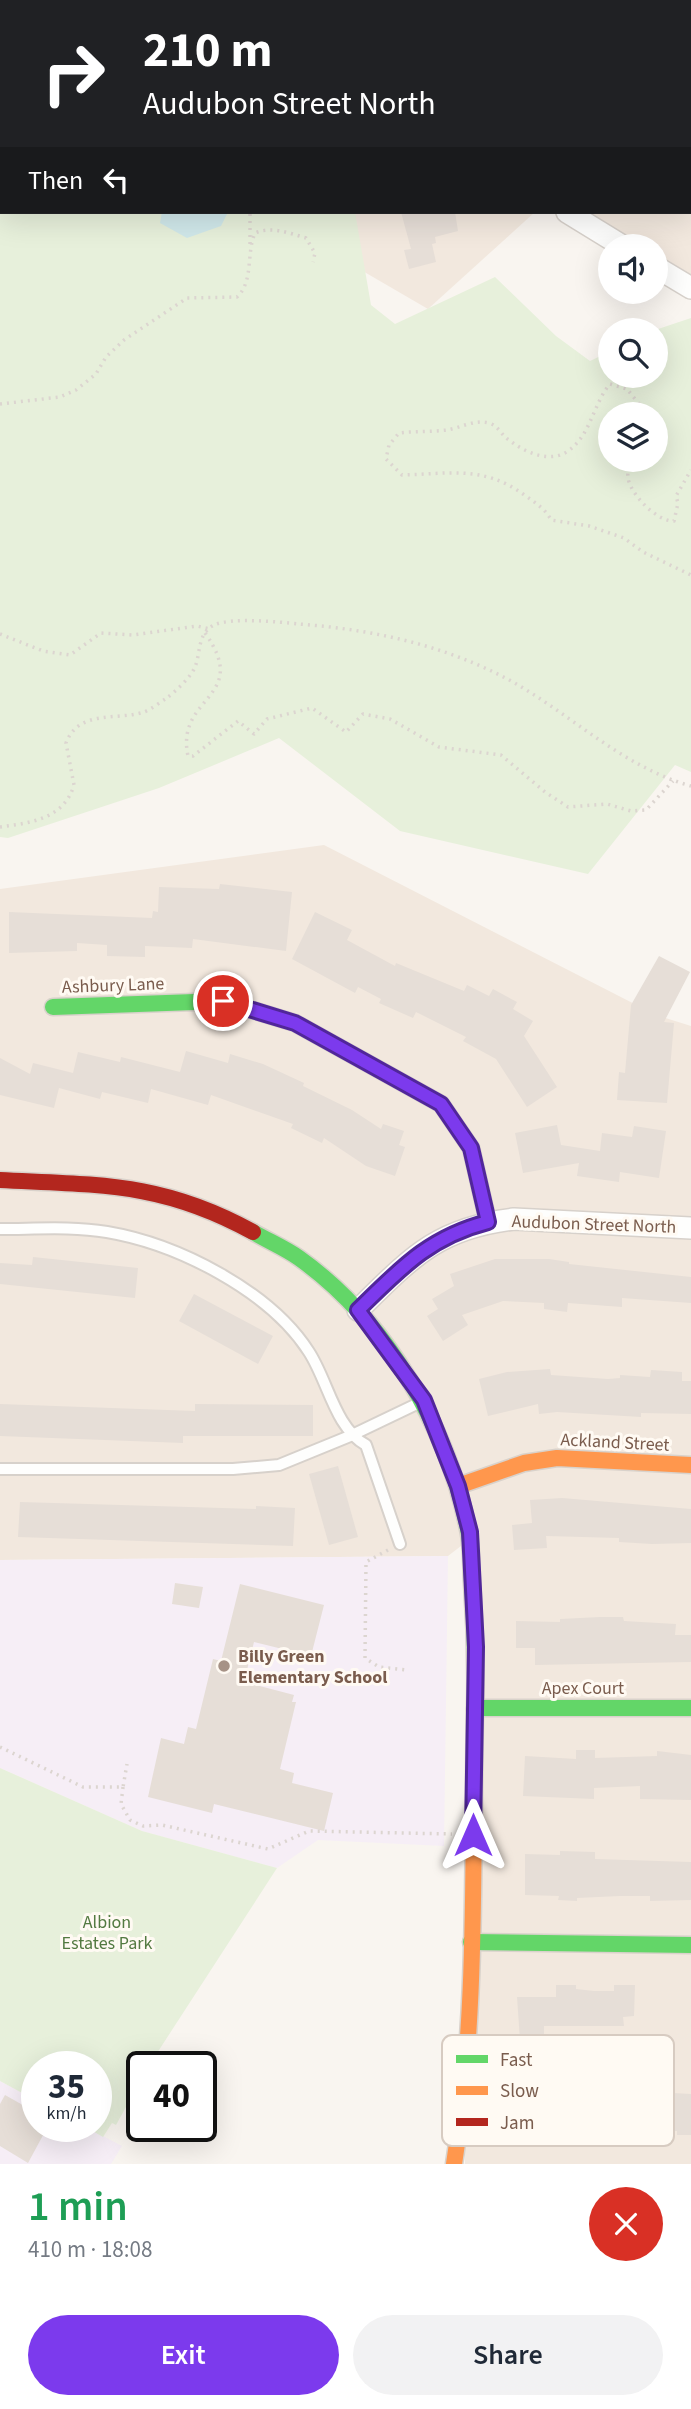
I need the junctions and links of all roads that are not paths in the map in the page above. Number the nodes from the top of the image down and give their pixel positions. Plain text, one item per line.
1 (570, 214) edge
2 (603, 234) edge
3 (668, 274) edge
4 (691, 288) edge
5 (53, 1007) dead end
6 (0, 1180) edge
7 (488, 1222) junction
8 (691, 1228) edge
9 (0, 1229) edge
10 (358, 1310) junction
11 (424, 1400) junction
12 (350, 1436) junction
13 (691, 1465) edge
14 (0, 1469) edge
15 (458, 1486) junction
16 (400, 1544) road end
17 (475, 1708) junction
18 (691, 1708) edge
19 (471, 1942) junction
20 (691, 1945) edge
21 (467, 2035) edge
22 (457, 2146) edge
23 (454, 2164) edge

1 - 2 street
3 - 4 street
5 - 7 street, Ashbury Lane
6 - 10 street
7 - 8 street, Audubon Street North
7 - 10 street, Audubon Street North
9 - 12 lane
10 - 11 street
11 - 12 lane
11 - 15 street
12 - 14 lane
12 - 16 lane
13 - 15 street, Ackland Street
15 - 17 street
17 - 18 street, Apex Court
17 - 19 street
19 - 20 street
19 - 21 street
22 - 23 street

